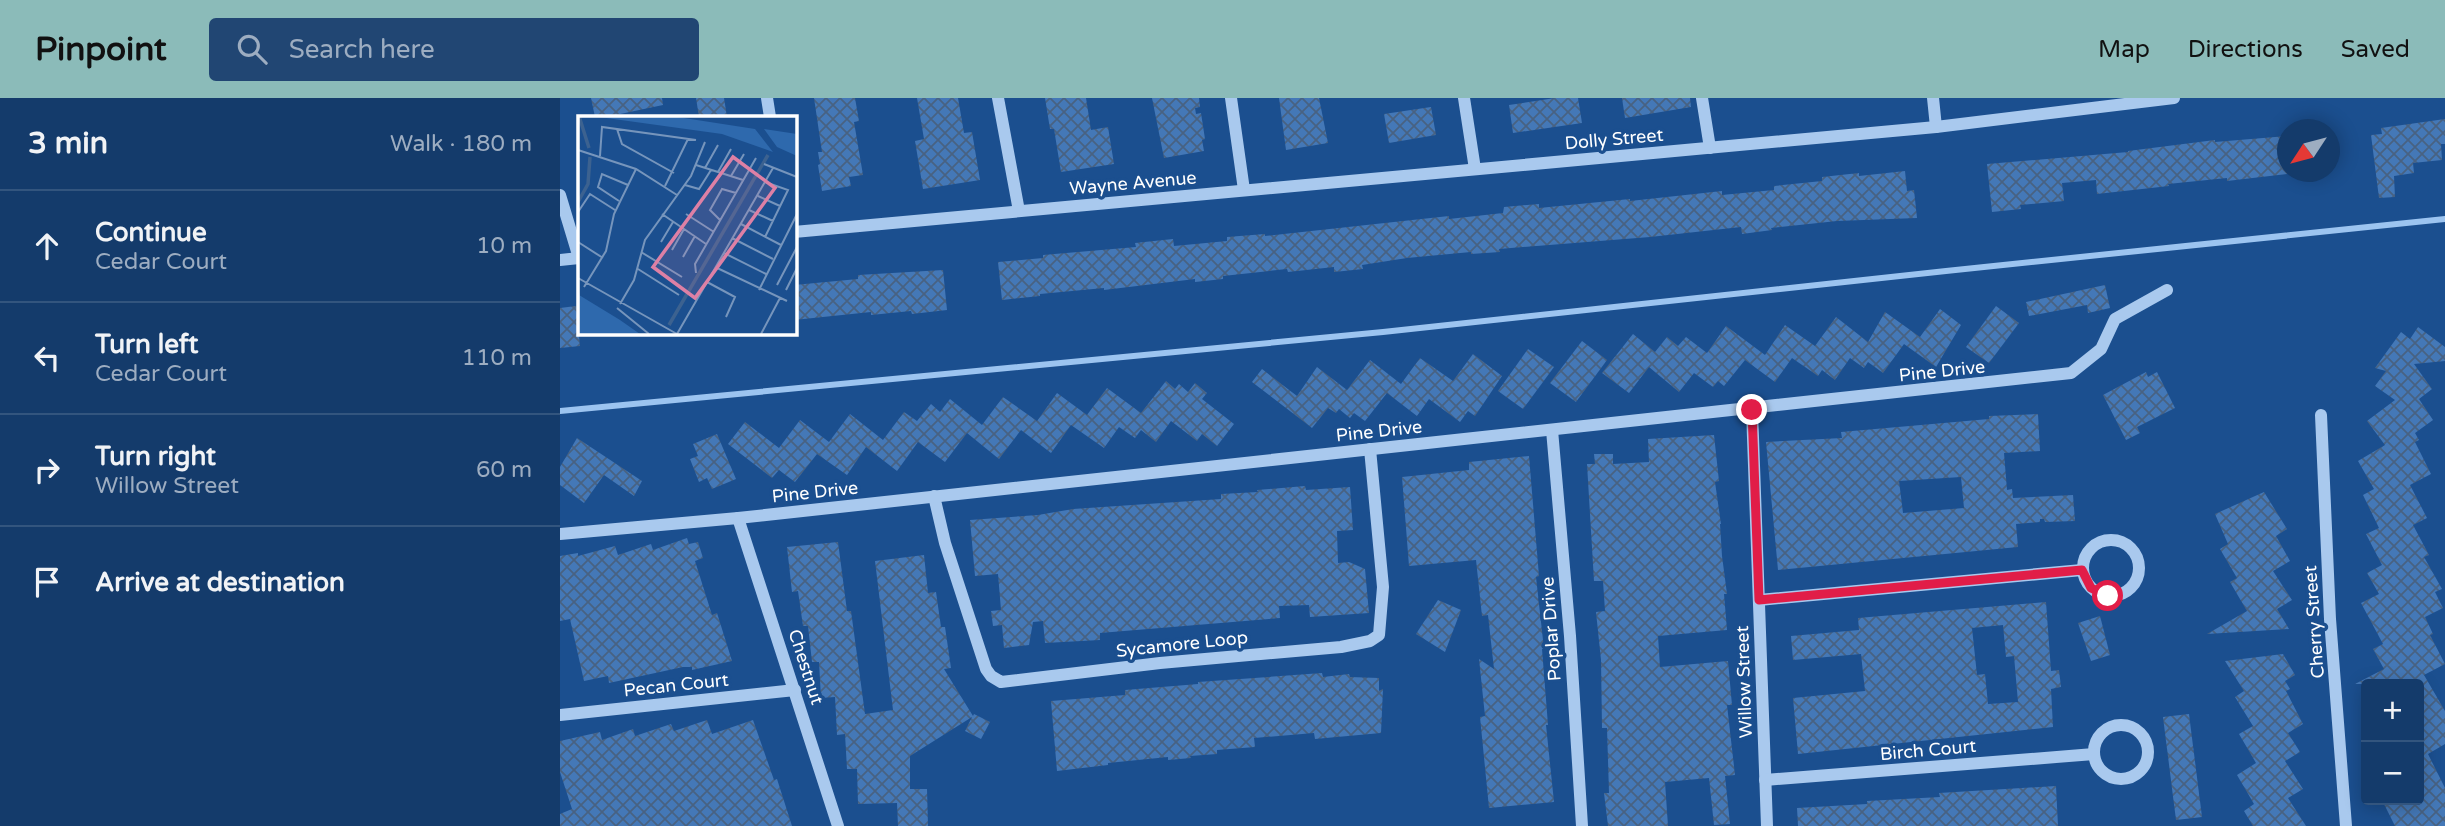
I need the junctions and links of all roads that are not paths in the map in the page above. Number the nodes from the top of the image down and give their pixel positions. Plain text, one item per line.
1 (767, 98) edge
2 (998, 98) edge
3 (1231, 98) edge
4 (1464, 98) edge
5 (1702, 98) edge
6 (1933, 98) edge
7 (2174, 98) edge
8 (771, 116) edge
9 (1936, 127) junction
10 (1710, 148) junction
11 (1475, 169) junction
12 (1244, 190) junction
13 (560, 195) edge
14 (1019, 211) junction
15 (796, 232) edge
16 (578, 255) edge
17 (578, 258) edge
18 (560, 260) edge
19 (2166, 290) dead end
20 (1752, 410) junction
21 (2321, 415) dead end
22 (1552, 430) junction
23 (1370, 449) junction
24 (934, 496) junction
25 (738, 519) junction
26 (560, 534) edge
27 (2082, 570) junction
28 (1759, 600) junction
29 (795, 690) junction
30 (560, 715) edge
31 (2094, 754) junction
32 (1765, 780) junction
33 (838, 826) edge
34 (1582, 826) edge
35 (1767, 826) edge
36 (2346, 826) edge

1 - 8 street
2 - 14 street
3 - 12 street
4 - 11 street
5 - 10 street
6 - 9 street
7 - 9 street
9 - 10 street, Dolly Street
10 - 11 street, Dolly Street
11 - 12 street, Wayne Avenue
12 - 14 street, Wayne Avenue
13 - 16 street
14 - 15 street, Wayne Avenue
17 - 18 street
19 - 20 street, Pine Drive
20 - 22 street, Pine Drive
20 - 28 street, Willow Street
21 - 36 street, Cherry Street
22 - 23 street, Pine Drive
22 - 34 street, Poplar Drive
23 - 24 street, Pine Drive
23 - 24 street, Sycamore Loop
24 - 25 street, Pine Drive
25 - 26 street, Pine Drive
25 - 29 street, Chestnut
27 - 27 street
27 - 28 street
28 - 32 street, Willow Street
29 - 30 street, Pecan Court
29 - 33 street, Chestnut
31 - 31 street
31 - 32 street, Birch Court
32 - 35 street, Willow Street

